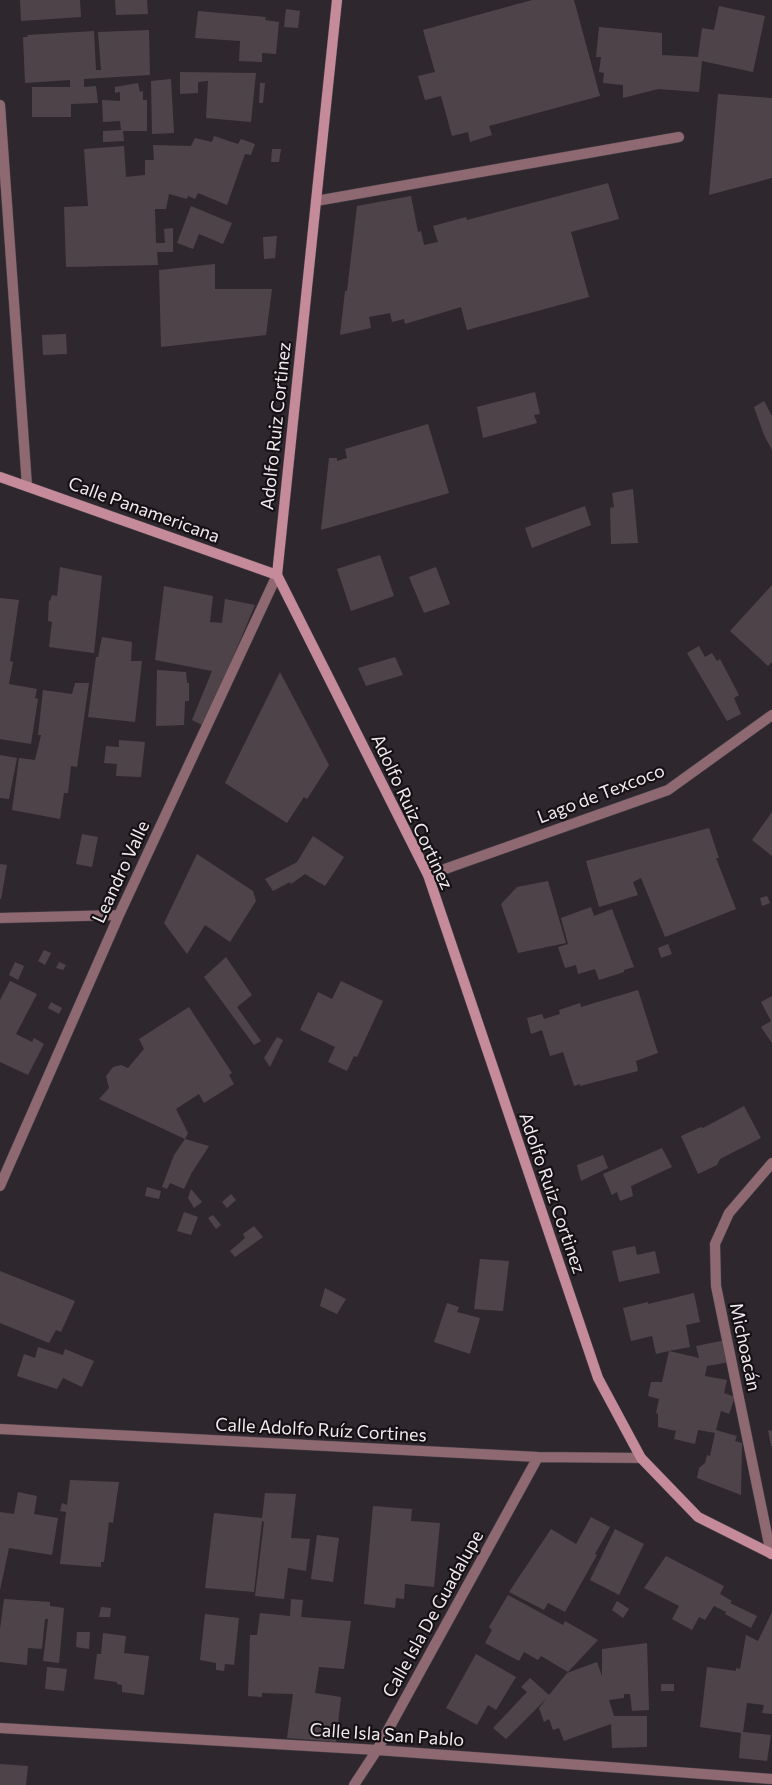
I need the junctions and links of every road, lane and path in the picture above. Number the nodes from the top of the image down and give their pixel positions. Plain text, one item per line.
1 (337, 0) edge
2 (0, 104) edge
3 (679, 137) dead end
4 (316, 201) junction
5 (0, 477) edge
6 (27, 486) junction
7 (277, 575) junction
8 (772, 715) edge
9 (428, 875) junction
10 (119, 916) junction
11 (0, 918) edge
12 (772, 1163) edge
13 (0, 1186) edge
14 (0, 1429) edge
15 (538, 1457) junction
16 (641, 1458) junction
17 (772, 1554) edge
18 (0, 1728) edge
19 (377, 1750) junction
20 (772, 1780) edge
21 (354, 1785) edge

1 - 4 main road, Adolfo Ruiz Cortinez
2 - 6 street
3 - 4 street
4 - 7 main road, Adolfo Ruiz Cortinez
5 - 6 main road, Calle Panamericana
6 - 7 main road, Calle Panamericana
7 - 9 main road, Adolfo Ruiz Cortinez
7 - 10 street, Leandro Valle
8 - 9 street, Lago de Texcoco
9 - 16 main road, Adolfo Ruiz Cortinez
10 - 11 street
10 - 13 street, Leandro Valle
12 - 17 street, Michoacán
14 - 15 street, Calle Adolfo Ruíz Cortines
15 - 16 street, Calle Adolfo Ruíz Cortines
15 - 19 street, Calle Isla De Guadalupe
16 - 17 main road, Adolfo Ruiz Cortinez
18 - 19 street, Calle Isla San Pablo
19 - 20 street, Calle Isla San Pablo
19 - 21 street, Calle Isla De Guadalupe

